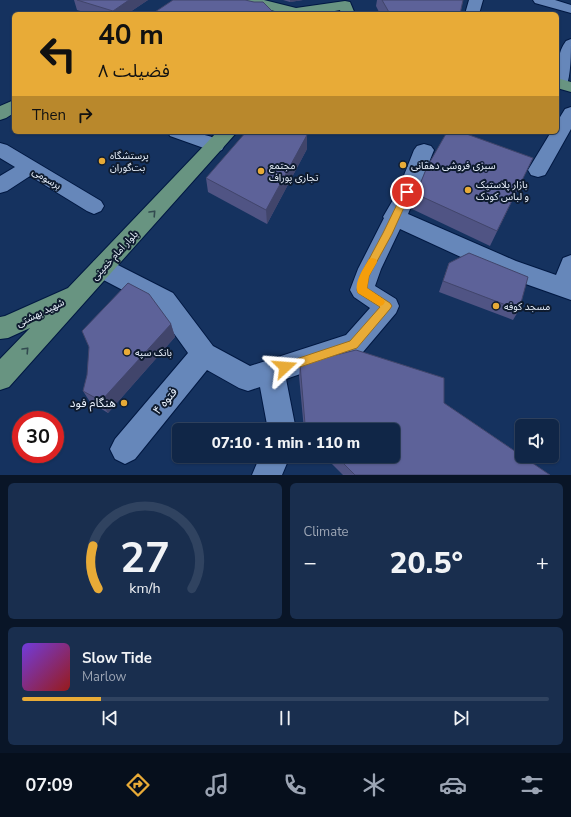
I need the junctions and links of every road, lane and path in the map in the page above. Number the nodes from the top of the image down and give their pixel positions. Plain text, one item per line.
1 (476, 0) edge
2 (540, 0) edge
3 (241, 3) edge
4 (345, 8) edge
5 (571, 9) edge
6 (266, 12) edge
7 (473, 12) edge
8 (571, 44) edge
9 (563, 85) edge
10 (12, 106) edge
11 (571, 113) edge
12 (0, 114) edge
13 (189, 134) edge
14 (559, 134) edge
15 (559, 134) edge
16 (221, 139) edge
17 (0, 149) edge
18 (424, 150) dead end
19 (29, 167) junction
20 (538, 170) dead end
21 (0, 186) edge
22 (94, 206) dead end
23 (394, 217) junction
24 (571, 264) edge
25 (102, 268) junction
26 (567, 289) edge
27 (79, 293) junction
28 (0, 328) edge
29 (204, 354) junction
30 (271, 372) junction
31 (0, 378) edge
32 (281, 423) edge
33 (125, 449) dead end
34 (273, 463) edge
35 (267, 475) edge

1 - 7 street
2 - 5 street
3 - 4 main road
3 - 6 main road
8 - 9 street
10 - 12 main road
11 - 14 street
13 - 16 street
15 - 20 street
25 -> 16 main road, بلوار امام خمینی
17 - 19 street, برسومی
18 - 23 street
19 - 21 street
19 - 22 street, برسومی
23 - 26 street
23 - 30 street
24 - 26 street
25 - 27 main road, بلوار امام خمینی
25 - 29 street
27 - 28 main road, شهید بهشتی
31 -> 27 main road, بلوار امام خمینی
29 - 30 street
29 - 33 street, فتوه ۴
30 - 32 street
34 - 35 street

